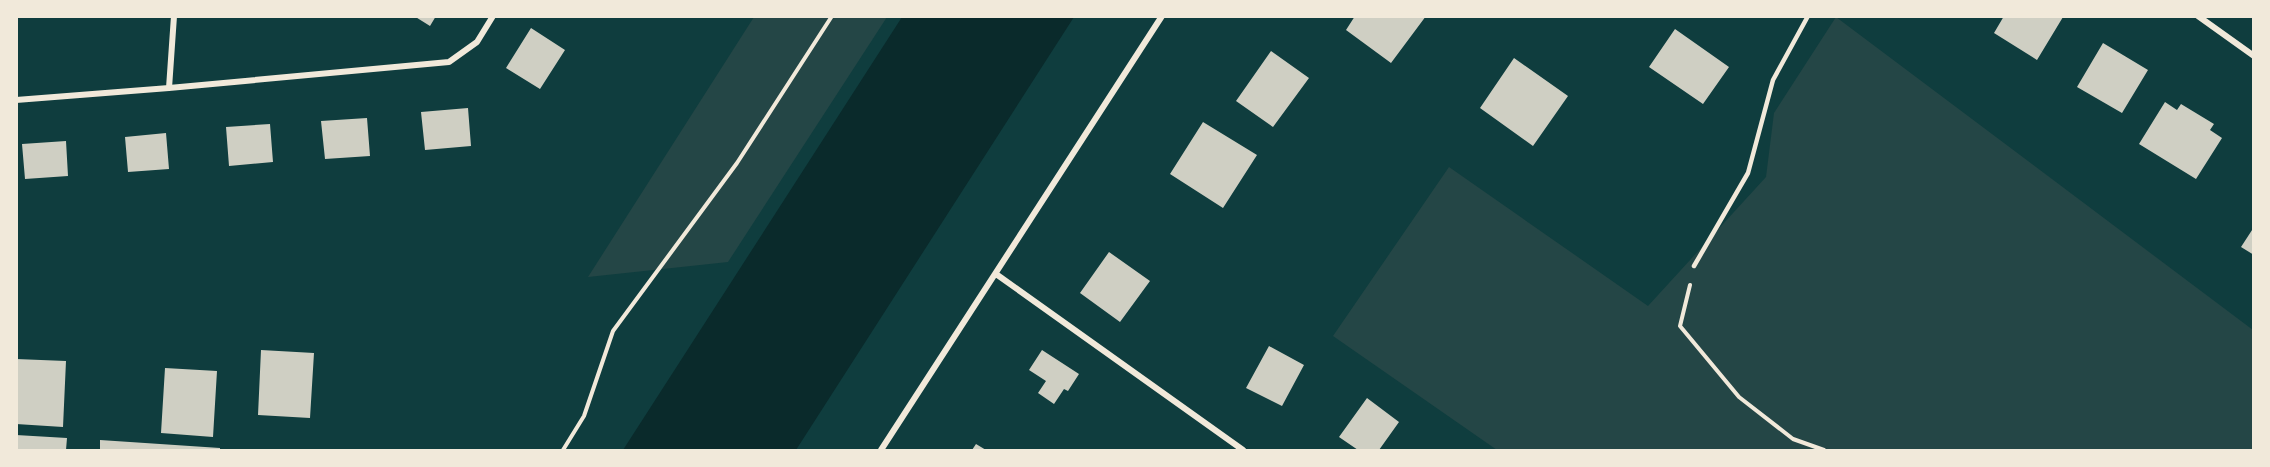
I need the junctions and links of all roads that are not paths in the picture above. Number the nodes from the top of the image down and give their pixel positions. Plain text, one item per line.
1 (174, 16) edge
2 (493, 16) edge
3 (1162, 16) edge
4 (1808, 16) edge
5 (2198, 16) edge
6 (2253, 56) edge
7 (169, 88) junction
8 (16, 100) edge
9 (1694, 266) road end
10 (996, 274) junction
11 (882, 450) edge
12 (1243, 450) edge

1 - 7 street
2 - 7 street
3 - 10 street
4 - 9 lane
5 - 6 street
7 - 8 street
10 - 11 street
10 - 12 street

